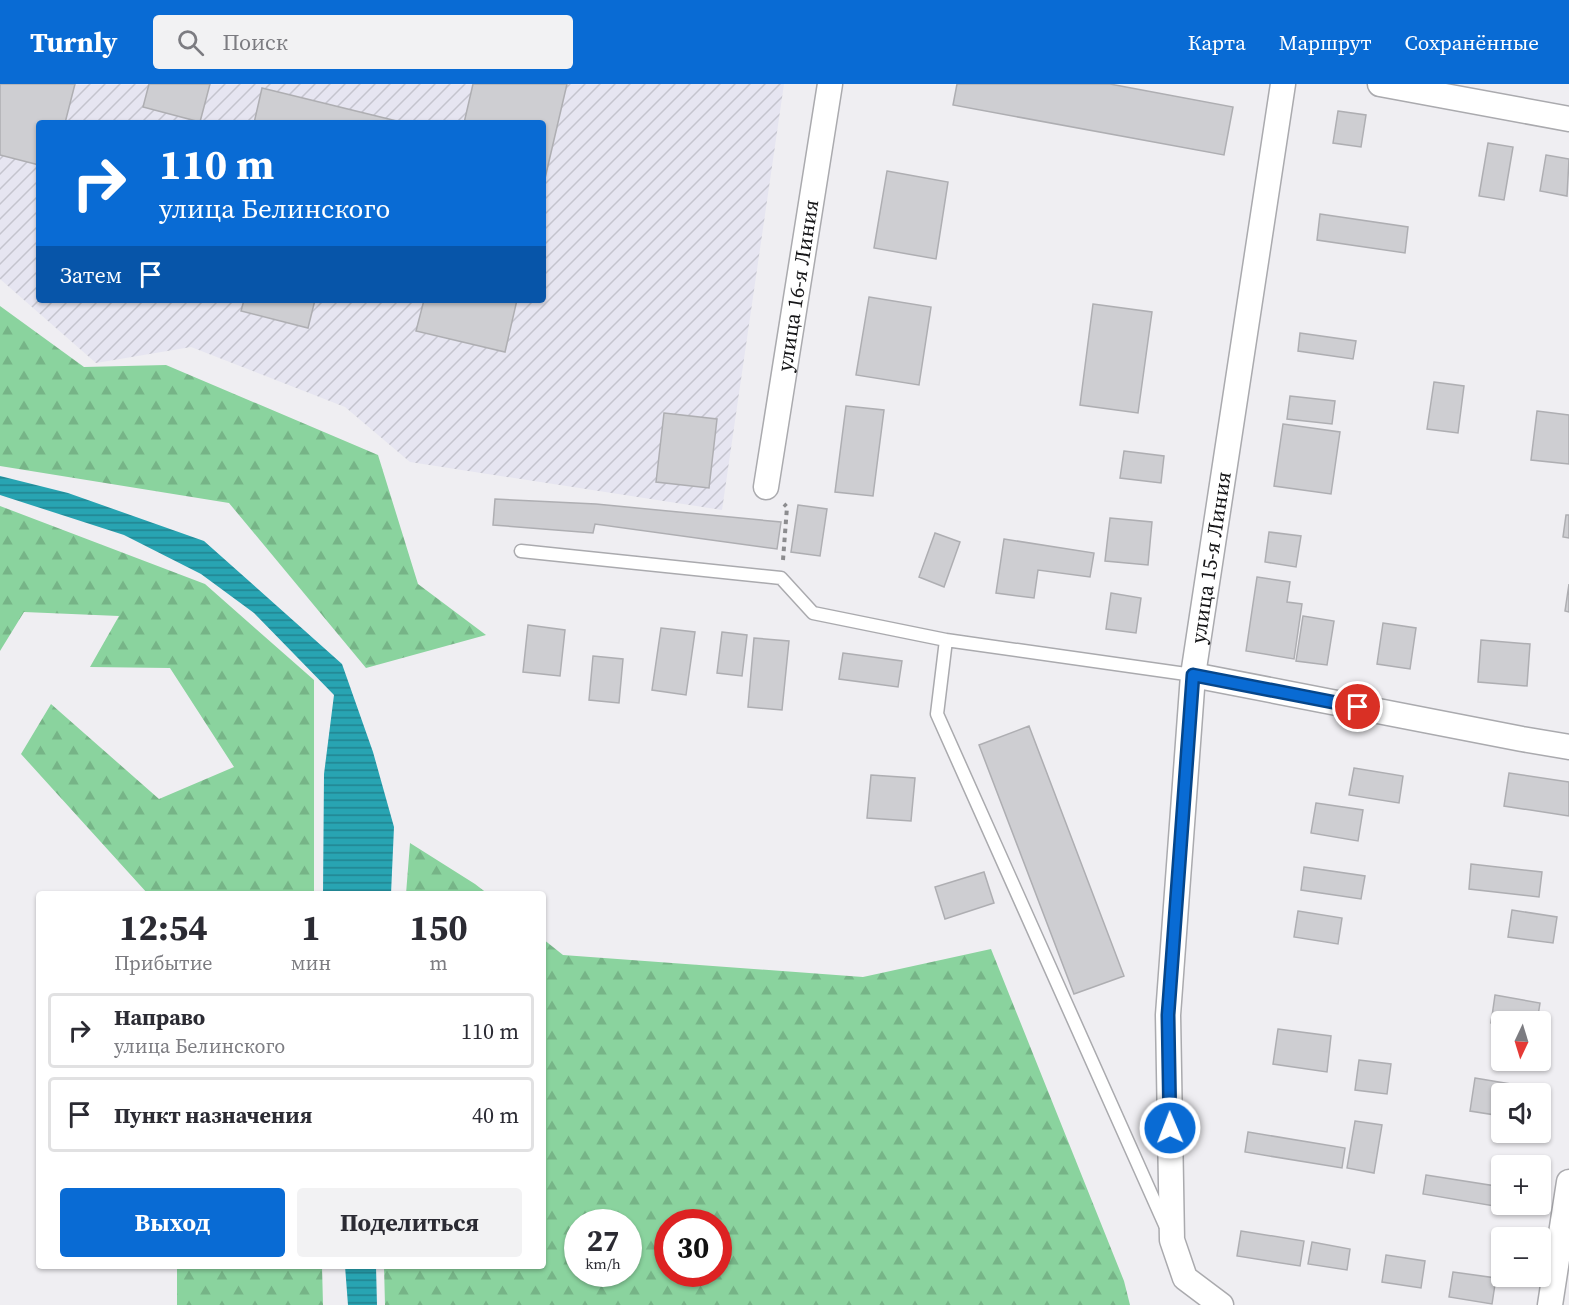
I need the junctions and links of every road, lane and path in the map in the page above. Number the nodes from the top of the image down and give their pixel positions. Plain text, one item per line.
1 (830, 84) edge
2 (1283, 84) edge
3 (1380, 84) edge
4 (1569, 119) edge
5 (766, 487) joint
6 (521, 550) dead end
7 (781, 578) junction
8 (946, 640) junction
9 (1193, 675) junction
10 (1569, 747) edge
11 (1569, 1182) edge
12 (1172, 1240) junction
13 (1219, 1305) edge
14 (1550, 1305) edge

1 - 5 street, улица 16-я Линия
2 - 9 street, улица 15-я Линия
3 - 4 street
5 - 7 path
6 - 7 lane
7 - 8 lane
8 - 9 lane
8 - 12 lane
9 - 10 street
9 - 12 street, улица 15-я Линия
11 - 14 street
12 - 13 street, улица 15-я Линия

